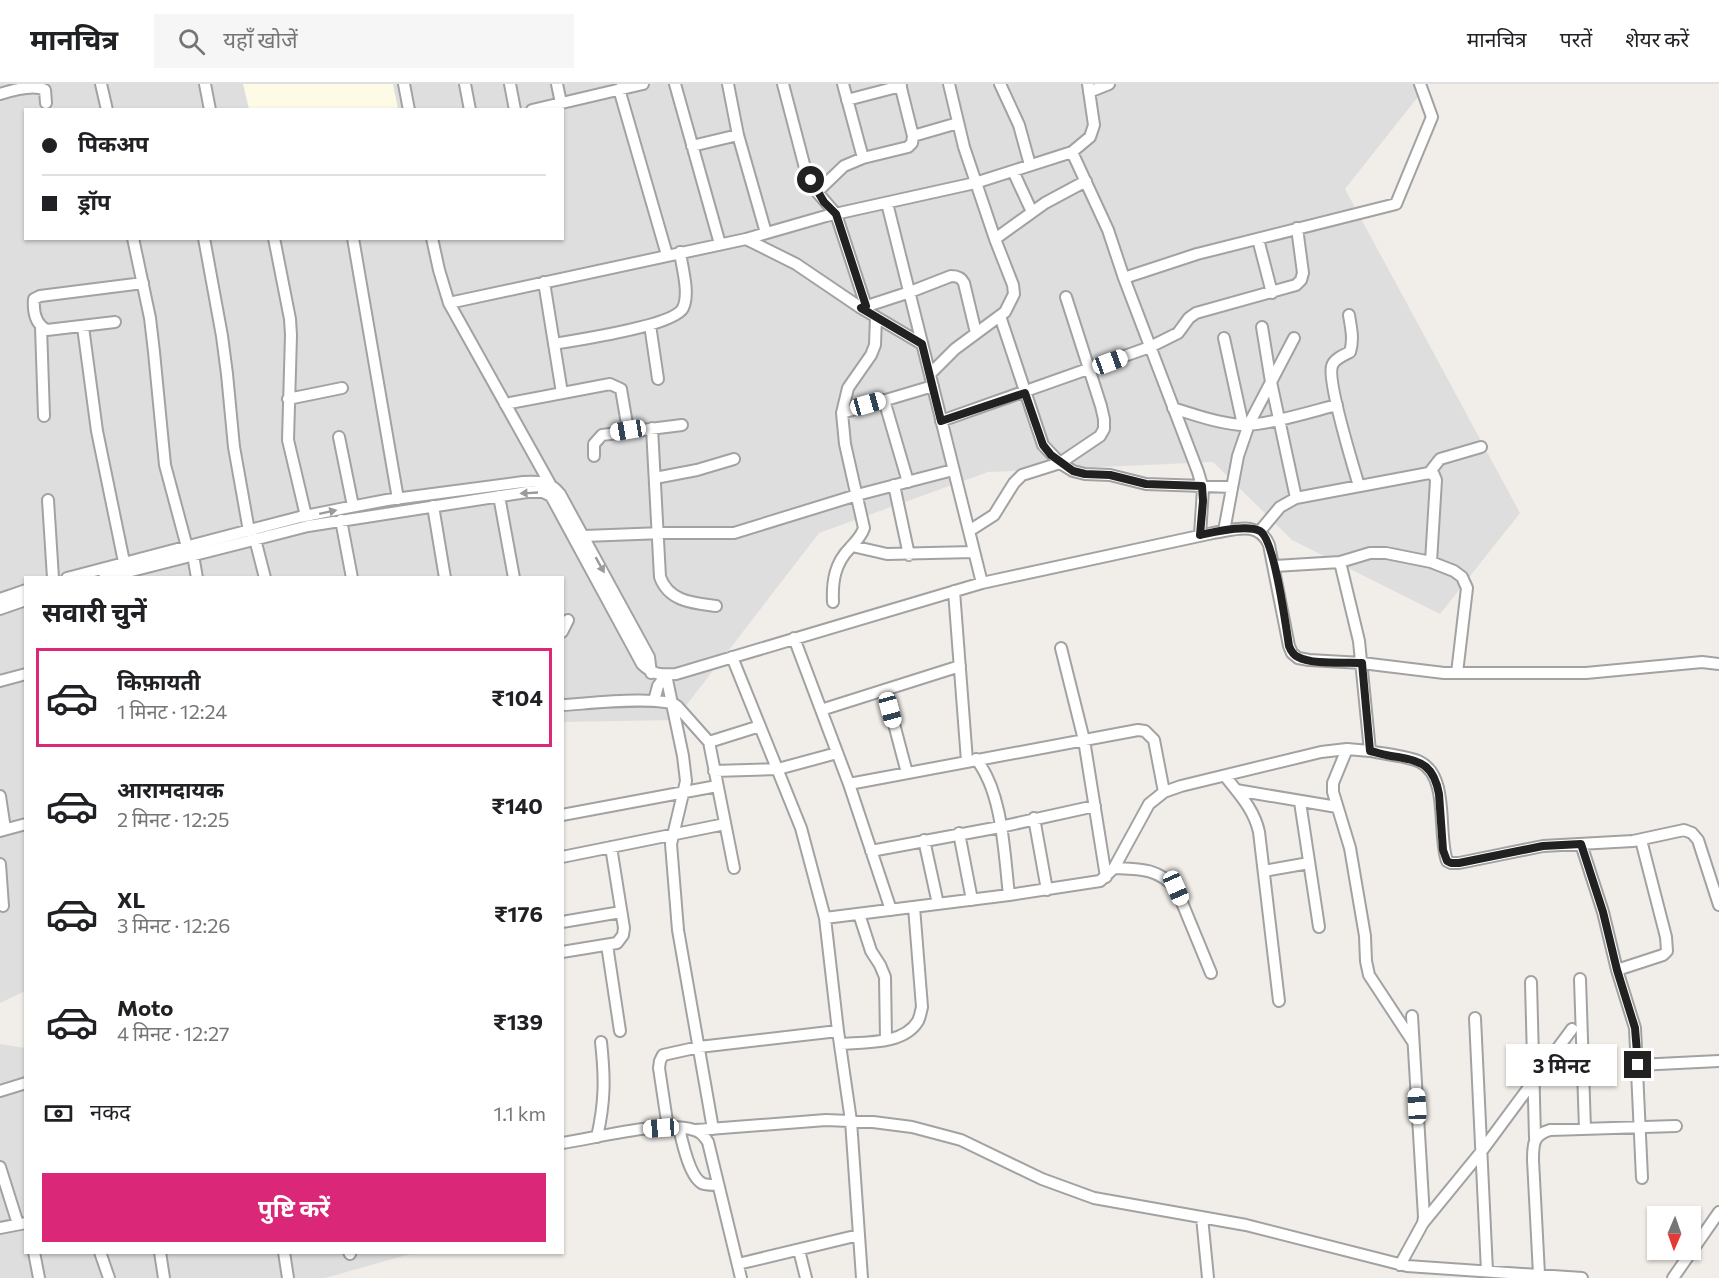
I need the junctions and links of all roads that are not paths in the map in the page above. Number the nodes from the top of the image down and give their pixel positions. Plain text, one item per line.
1 (101, 84) edge
2 (205, 84) edge
3 (404, 84) edge
4 (465, 84) edge
5 (510, 84) edge
6 (557, 84) edge
7 (643, 84) edge
8 (675, 84) edge
9 (728, 84) edge
10 (783, 84) edge
11 (843, 84) edge
12 (949, 84) edge
13 (1000, 84) edge
14 (1109, 84) edge
15 (1420, 84) edge
16 (900, 85) edge
17 (23, 86) edge
18 (1089, 88) edge
19 (619, 89) junction
20 (0, 94) edge
21 (847, 100) junction
22 (46, 103) dead end
23 (561, 103) junction
24 (107, 108) edge
25 (210, 108) edge
26 (409, 108) edge
27 (470, 108) edge
28 (515, 108) edge
29 (540, 108) edge
30 (958, 123) junction
31 (738, 135) junction
32 (913, 136) junction
33 (692, 146) junction
34 (1072, 152) junction
35 (863, 158) junction
36 (1030, 165) junction
37 (1013, 171) junction
38 (1086, 181) junction
39 (975, 183) junction
40 (817, 192) junction
41 (887, 203) junction
42 (1032, 212) junction
43 (836, 214) junction
44 (1297, 228) junction
45 (766, 233) junction
46 (746, 239) junction
47 (995, 239) junction
48 (1258, 239) junction
49 (133, 240) edge
50 (204, 240) edge
51 (274, 240) edge
52 (353, 240) edge
53 (432, 240) edge
54 (720, 244) junction
55 (680, 252) junction
56 (667, 255) junction
57 (1124, 278) junction
58 (544, 282) junction
59 (142, 283) junction
60 (910, 292) junction
61 (1272, 293) junction
62 (1066, 297) dead end
63 (449, 303) junction
64 (863, 307) junction
65 (1349, 315) dead end
66 (876, 316) junction
67 (1000, 316) junction
68 (115, 322) dead end
69 (650, 325) junction
70 (41, 327) junction
71 (82, 327) junction
72 (1262, 327) dead end
73 (976, 333) junction
74 (1224, 338) dead end
75 (1294, 338) dead end
76 (922, 344) junction
77 (554, 345) junction
78 (1150, 347) junction
79 (1090, 369) junction
80 (930, 374) junction
81 (658, 380) dead end
82 (1271, 382) junction
83 (933, 386) junction
84 (342, 388) dead end
85 (562, 393) junction
86 (1025, 393) junction
87 (288, 399) junction
88 (884, 400) junction
89 (505, 404) junction
90 (1337, 405) junction
91 (1173, 408) junction
92 (842, 413) junction
93 (44, 416) dead end
94 (1280, 419) junction
95 (941, 421) junction
96 (682, 425) dead end
97 (1246, 425) junction
98 (652, 428) junction
99 (628, 430) junction
100 (339, 437) dead end
101 (1481, 447) dead end
102 (594, 456) dead end
103 (734, 459) dead end
104 (1060, 463) junction
105 (953, 470) junction
106 (1429, 473) junction
107 (655, 478) junction
108 (908, 482) junction
109 (550, 484) junction
110 (894, 486) junction
111 (1202, 486) junction
112 (1359, 486) junction
113 (1232, 487) junction
114 (857, 495) junction
115 (499, 496) junction
116 (1296, 498) junction
117 (398, 499) junction
118 (48, 500) dead end
119 (433, 506) junction
120 (353, 507) junction
121 (306, 516) junction
122 (341, 520) junction
123 (969, 531) junction
124 (1224, 531) junction
125 (1260, 531) junction
126 (659, 533) junction
127 (252, 535) junction
128 (1200, 535) junction
129 (584, 536) junction
130 (852, 546) junction
131 (190, 551) junction
132 (974, 552) junction
133 (909, 555) junction
134 (1340, 562) junction
135 (1431, 562) junction
136 (1275, 566) junction
137 (128, 570) edge
138 (53, 576) edge
139 (82, 576) edge
140 (110, 576) edge
141 (196, 576) edge
142 (264, 576) edge
143 (352, 576) edge
144 (445, 576) edge
145 (514, 576) edge
146 (982, 583) junction
147 (24, 591) edge
148 (954, 591) junction
149 (0, 599) edge
150 (24, 601) edge
151 (833, 602) dead end
152 (716, 606) dead end
153 (0, 609) edge
154 (568, 620) dead end
155 (564, 628) edge
156 (794, 638) junction
157 (1060, 648) dead end
158 (732, 657) junction
159 (1362, 663) junction
160 (1719, 664) edge
161 (960, 666) junction
162 (651, 673) junction
163 (1457, 673) junction
164 (24, 675) edge
165 (666, 675) junction
166 (0, 681) edge
167 (885, 690) junction
168 (654, 701) junction
169 (672, 703) junction
170 (564, 705) edge
171 (821, 710) junction
172 (760, 726) junction
173 (1084, 740) junction
174 (709, 742) junction
175 (1347, 749) junction
176 (1370, 751) junction
177 (837, 753) junction
178 (971, 760) junction
179 (778, 770) junction
180 (714, 771) junction
181 (907, 773) junction
182 (1225, 776) junction
183 (849, 784) junction
184 (717, 786) junction
185 (1236, 790) junction
186 (685, 791) junction
187 (1164, 792) junction
188 (0, 796) edge
189 (1300, 802) junction
190 (1095, 806) junction
191 (1337, 807) junction
192 (564, 815) edge
193 (1034, 818) junction
194 (24, 824) edge
195 (725, 824) junction
196 (1000, 827) junction
197 (2, 830) edge
198 (959, 833) junction
199 (673, 834) junction
200 (924, 840) junction
201 (1641, 840) junction
202 (1581, 844) junction
203 (611, 847) junction
204 (871, 851) junction
205 (564, 857) edge
206 (1309, 863) junction
207 (0, 864) edge
208 (734, 868) dead end
209 (1114, 868) junction
210 (1264, 871) junction
211 (1106, 877) junction
212 (1047, 890) junction
213 (1009, 895) junction
214 (972, 900) junction
215 (938, 904) junction
216 (1719, 904) edge
217 (3, 906) dead end
218 (915, 907) junction
219 (891, 910) junction
220 (621, 912) junction
221 (859, 914) junction
222 (825, 918) junction
223 (564, 922) edge
224 (1319, 927) dead end
225 (607, 945) junction
226 (564, 952) edge
227 (1617, 970) junction
228 (1211, 973) dead end
229 (1580, 980) dead end
230 (1531, 982) dead end
231 (1279, 1001) dead end
232 (1412, 1016) dead end
233 (1475, 1018) dead end
234 (1572, 1029) dead end
235 (620, 1031) dead end
236 (838, 1031) junction
237 (886, 1039) junction
238 (601, 1042) dead end
239 (1413, 1042) junction
240 (840, 1044) junction
241 (699, 1047) junction
242 (1719, 1061) edge
243 (1638, 1065) junction
244 (1534, 1079) junction
245 (24, 1084) edge
246 (0, 1091) edge
247 (851, 1121) junction
248 (1676, 1126) dead end
249 (1640, 1127) junction
250 (673, 1128) junction
251 (714, 1129) junction
252 (1585, 1129) junction
253 (696, 1130) junction
254 (597, 1137) junction
255 (1535, 1138) junction
256 (564, 1143) edge
257 (1481, 1152) junction
258 (0, 1167) edge
259 (1642, 1178) dead end
260 (718, 1185) junction
261 (1719, 1212) edge
262 (1202, 1217) junction
263 (1423, 1223) junction
264 (22, 1224) edge
265 (0, 1228) edge
266 (859, 1235) junction
267 (799, 1250) junction
268 (34, 1254) edge
269 (101, 1254) edge
270 (160, 1254) edge
271 (284, 1254) edge
272 (738, 1264) junction
273 (1400, 1265) junction
274 (1486, 1271) junction
275 (1539, 1274) junction
276 (39, 1278) edge
277 (110, 1278) edge
278 (164, 1278) edge
279 (288, 1278) edge
280 (741, 1278) edge
281 (806, 1278) edge
282 (862, 1278) edge
283 (1208, 1278) edge
284 (1582, 1278) edge
285 (1673, 1278) edge

1 - 24 street
2 - 25 street
3 - 26 street
4 - 27 street
5 - 28 street
6 - 23 street
7 - 19 street
8 - 33 street
9 - 31 street
10 - 40 street
11 - 21 street
12 - 30 street
13 - 36 street
14 - 18 street
15 - 44 street
16 - 21 street
16 - 32 street
17 - 20 street
17 - 22 street
18 - 34 street
19 - 23 street
19 - 56 street
21 - 35 street
23 - 29 street
30 - 32 street
30 - 39 street
31 - 33 street
31 - 45 street
32 - 35 street
33 - 54 street
34 - 36 street
34 - 38 street
35 - 40 street
36 - 37 street
37 - 39 street
37 - 42 street
38 - 42 street
38 - 57 street
39 - 41 street
39 - 47 street
40 - 43 street
41 - 43 street
41 - 60 street
42 - 47 street
43 - 45 street
43 - 64 street
44 - 48 street
44 - 61 street
45 - 46 street
46 - 54 street
46 - 64 street
47 - 67 street
48 - 57 street
48 - 61 street
49 - 59 street
50 - 127 street
51 - 87 street
52 - 117 street
53 - 63 street
54 - 55 street
55 - 56 street
55 - 69 street
56 - 58 street
57 - 78 street
58 - 63 street
58 - 77 street
59 - 70 street
59 - 131 street
60 - 64 street
60 - 73 street
60 - 76 street
61 - 78 street
62 - 79 street
63 - 89 street
64 - 66 street
65 - 90 street
66 - 76 street
66 - 92 street
67 - 73 street
67 - 86 street
68 - 71 street
69 - 77 street
69 - 81 street
70 - 71 street
70 - 93 street
71 - 137 street
72 - 82 street
73 - 80 street
74 - 97 street
75 - 82 street
76 - 80 street
77 - 85 street
78 - 79 street
78 - 91 street
79 - 86 street
79 - 104 street
80 - 83 street
82 - 94 street
82 - 97 street
83 - 88 street
83 - 95 street
84 - 87 street
85 - 89 street
85 - 99 street
86 - 95 street
86 - 104 street
87 - 121 street
88 - 92 street
88 - 108 street
89 - 109 street
90 - 94 street
90 - 112 street
91 - 97 street
91 - 111 street
92 - 114 street
94 - 97 street
94 - 116 street
95 - 105 street
96 - 98 street
97 - 113 street
98 - 99 street
98 - 107 street
99 - 102 street
100 - 120 street
101 - 106 street
103 - 107 street
104 - 111 street
104 - 123 street
105 - 108 street
105 - 123 street
106 - 112 street
106 - 135 street
107 - 126 street
108 - 110 street
109 - 117 street
109 - 129 street
110 - 114 street
110 - 133 street
111 - 113 street
111 - 128 street
112 - 116 street
113 - 124 street
114 - 126 street
114 - 130 street
115 - 119 street
115 - 145 street
162 -> 115 street
116 - 125 street
117 - 120 street
118 - 138 street
119 - 122 street
119 - 144 street
121 -> 120 street
121 - 127 street
122 - 127 street
122 - 143 street
123 - 132 street
124 - 125 street
124 - 128 street
125 - 136 street
126 - 129 street
126 - 152 street
127 - 131 street
127 - 142 street
128 - 146 street
129 -> 162 street
130 - 133 street
130 - 151 street
131 - 137 street
131 - 141 street
132 - 133 street
132 - 146 street
134 - 135 street
134 - 136 street
134 - 159 street
135 - 163 street
136 - 159 street
137 - 139 street
137 - 140 street
146 - 148 street
147 - 149 street
148 - 156 street
148 - 161 street
150 - 153 street
154 - 155 street
156 - 158 street
156 - 171 street
157 - 173 street
158 - 165 street
158 - 172 street
159 - 163 street
159 - 176 street
160 - 163 street
161 - 167 street
161 - 178 street
162 - 165 street
164 - 166 street
165 - 168 street
165 - 169 street
167 - 171 street
167 - 181 street
168 - 169 street
168 - 170 street
169 - 174 street
169 - 186 street
171 - 177 street
172 - 174 street
172 - 179 street
173 - 178 street
173 - 187 street
173 - 190 street
174 - 180 street
175 - 176 street
175 - 182 street
175 - 191 street
176 - 202 street
177 - 179 street
177 - 183 street
178 - 181 street
178 - 196 street
179 - 180 street
179 - 222 street
180 - 184 street
181 - 183 street
182 - 185 street
182 - 187 street
183 - 204 street
184 - 186 street
184 - 195 street
185 - 189 street
185 - 210 street
186 - 192 street
186 - 199 street
187 - 209 street
188 - 197 street
189 - 191 street
189 - 206 street
190 - 193 street
190 - 211 street
191 - 239 street
193 - 196 street
193 - 212 street
194 - 197 street
195 - 199 street
195 - 208 street
196 - 198 street
196 - 213 street
198 - 200 street
198 - 214 street
199 - 203 street
199 - 241 street
200 - 204 street
200 - 215 street
201 - 202 street
201 - 216 street
201 - 227 street
202 - 227 street
203 - 205 street
203 - 220 street
204 - 219 street
206 - 210 street
206 - 224 street
207 - 217 street
209 - 211 street
209 - 228 street
210 - 231 street
211 - 212 street
212 - 213 street
213 - 214 street
214 - 215 street
215 - 218 street
218 - 219 street
218 - 237 street
219 - 221 street
220 - 223 street
220 - 225 street
221 - 222 street
221 - 237 street
222 - 236 street
225 - 226 street
225 - 235 street
227 - 243 street
229 - 252 street
230 - 244 street
232 - 239 street
233 - 257 street
234 - 244 street
236 - 240 street
236 - 241 street
237 - 240 street
238 - 254 street
239 - 263 street
240 - 247 street
241 - 250 street
241 - 251 street
242 - 243 street
243 - 249 street
244 - 255 street
244 - 257 street
245 - 246 street
247 - 251 street
247 - 262 street
247 - 266 street
248 - 249 street
249 - 252 street
249 - 259 street
250 - 253 street
250 - 254 street
250 - 260 street
251 - 253 street
252 - 255 street
253 - 260 street
254 - 256 street
255 - 275 street
257 - 263 street
257 - 274 street
258 - 264 street
260 - 272 street
261 - 285 street
262 - 273 street
262 - 283 street
263 - 273 street
264 - 265 street
266 - 267 street
266 - 282 street
267 - 272 street
267 - 281 street
268 - 276 street
269 - 277 street
270 - 278 street
271 - 279 street
272 - 280 street
273 - 274 street
274 - 275 street
275 - 284 street

